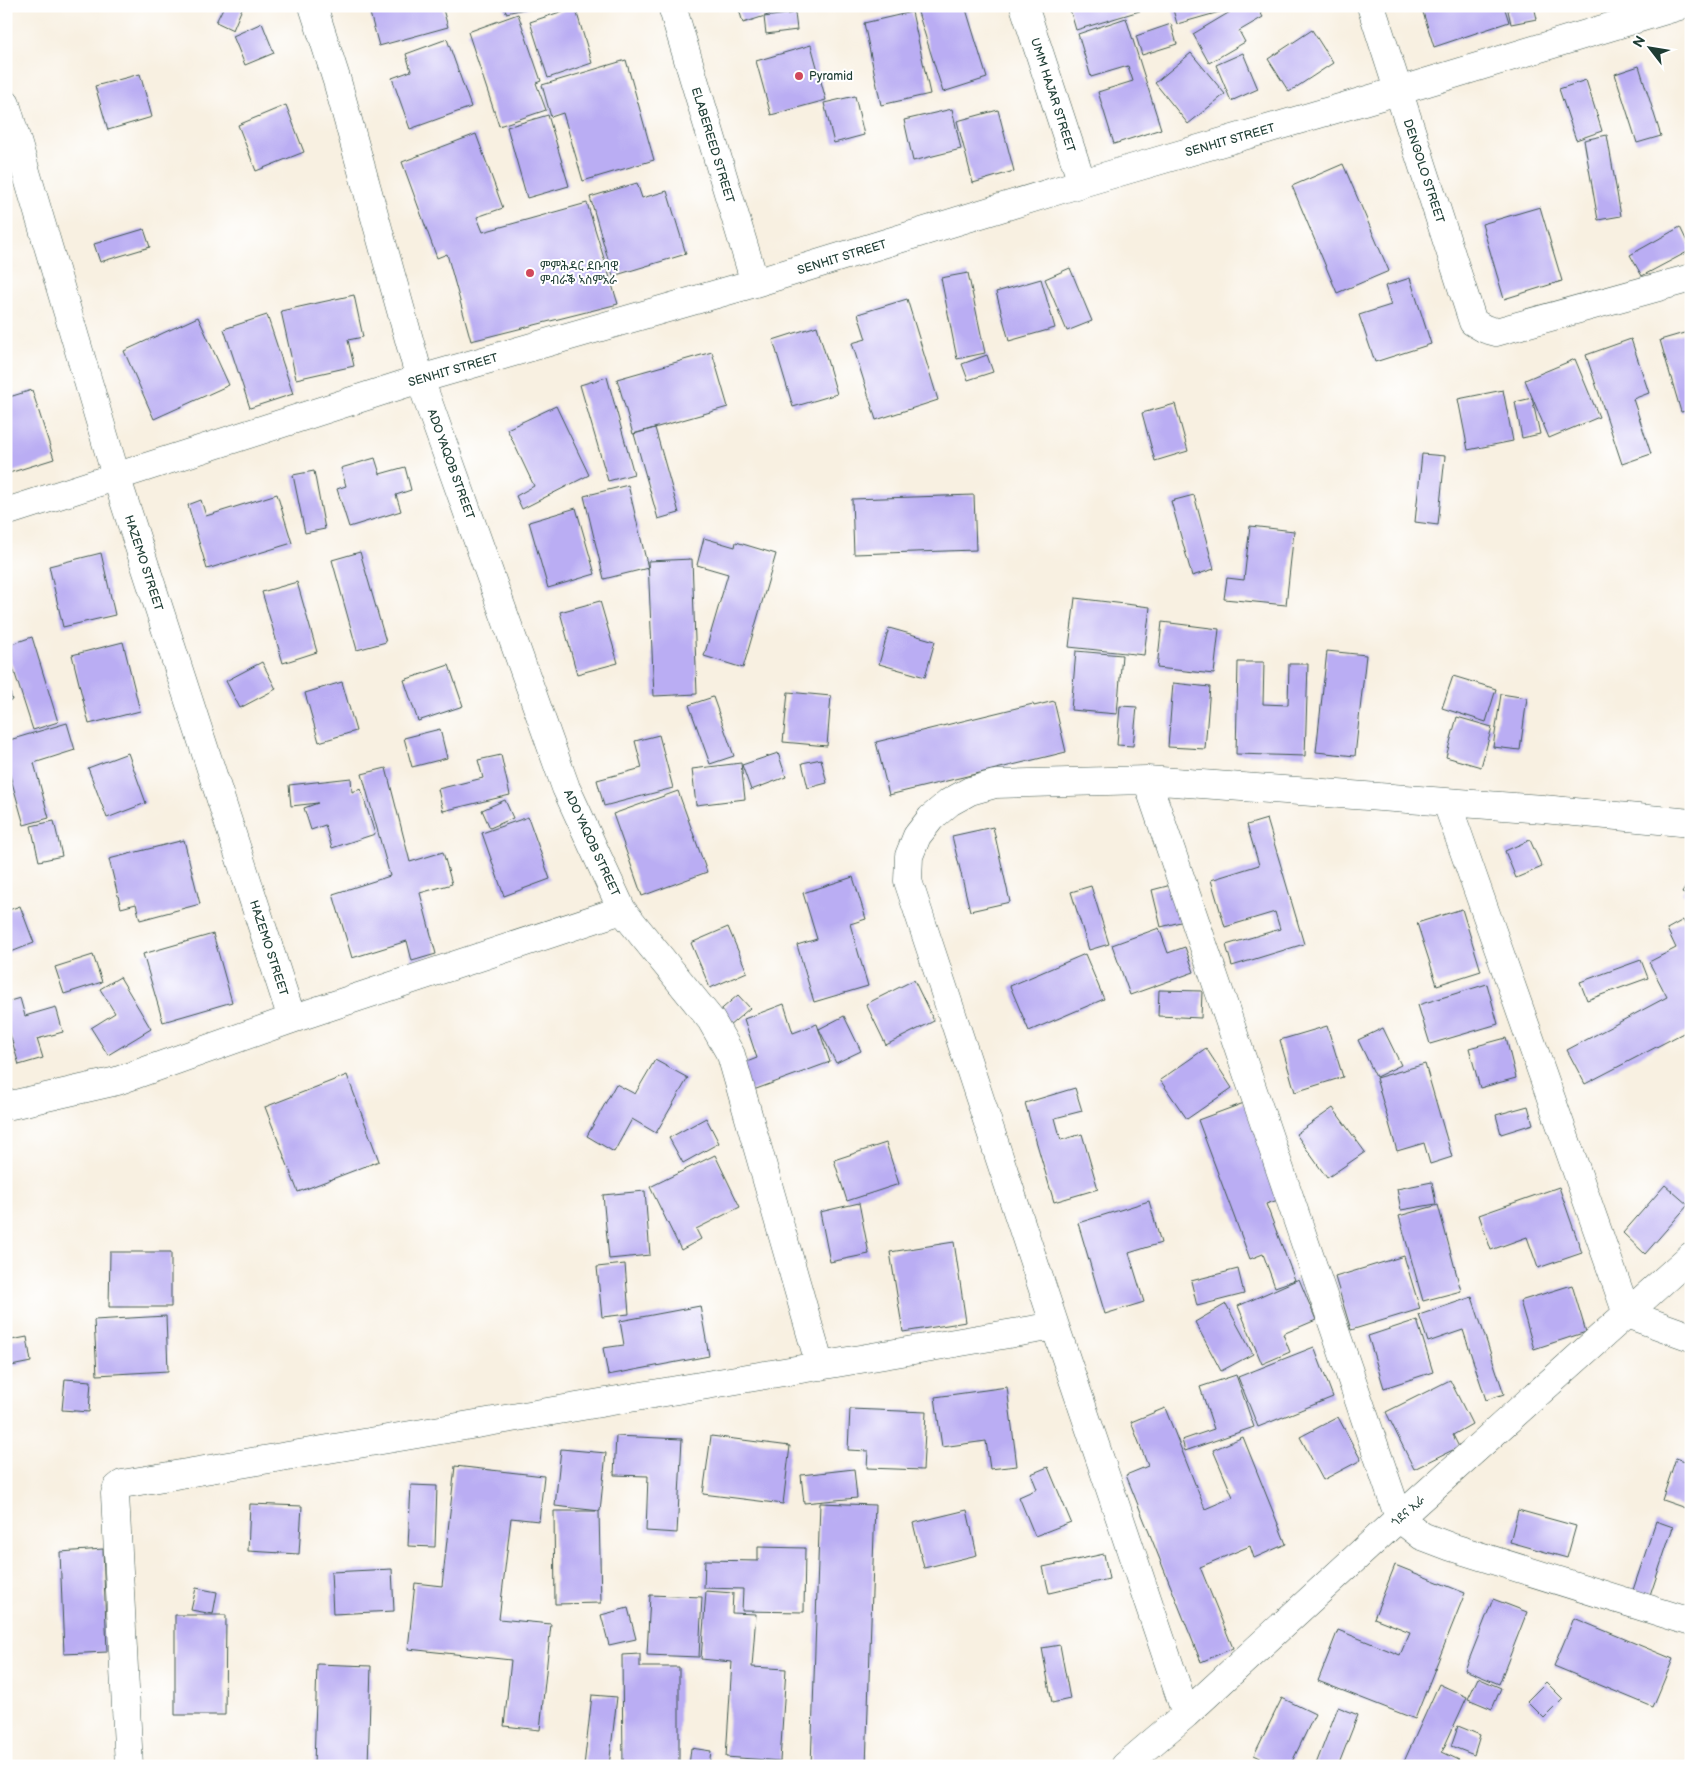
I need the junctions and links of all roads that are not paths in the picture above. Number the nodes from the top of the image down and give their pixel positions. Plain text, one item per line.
1 (313, 6) edge
2 (672, 6) edge
3 (1024, 6) edge
4 (1371, 6) edge
5 (1679, 6) edge
6 (1398, 91) junction
7 (6, 104) edge
8 (1082, 183) junction
9 (1691, 278) edge
10 (755, 283) junction
11 (420, 379) junction
12 (116, 476) junction
13 (6, 512) edge
14 (1147, 780) junction
15 (1447, 803) junction
16 (1691, 823) edge
17 (622, 910) junction
18 (292, 1019) junction
19 (6, 1103) edge
20 (1691, 1256) edge
21 (1627, 1314) junction
22 (1055, 1326) junction
23 (1691, 1337) edge
24 (820, 1366) junction
25 (1399, 1518) junction
26 (1691, 1622) edge
27 (1186, 1714) junction
28 (129, 1766) edge
29 (1125, 1766) edge

1 - 11 street, ADO YAQOB STREET
2 - 10 street, ELABEREED STREET
3 - 8 street, UMM HAJAR STREET
4 - 6 street, DENGOLO STREET
5 - 6 street, SENHIT STREET
6 - 8 street, SENHIT STREET
6 - 9 street, DENGOLO STREET
7 - 12 street, HAZEMO STREET
8 - 10 street, SENHIT STREET
10 - 11 street, SENHIT STREET
11 - 12 street, SENHIT STREET
11 - 17 street, ADO YAQOB STREET
12 - 13 street, SENHIT STREET
12 - 18 street, HAZEMO STREET
14 - 15 street
14 - 22 street
14 - 25 street
15 - 16 street
15 - 21 street
17 - 18 street
17 - 24 street, ADO YAQOB STREET
18 - 19 street
20 - 21 street, ጎደና ኢራ
21 - 23 street
21 - 25 street, ጎደና ኢራ
22 - 24 street
22 - 27 street
24 - 28 street
25 - 26 street
25 - 27 street, ጎደና ኢራ
27 - 29 street, ጎደና ኢራ

